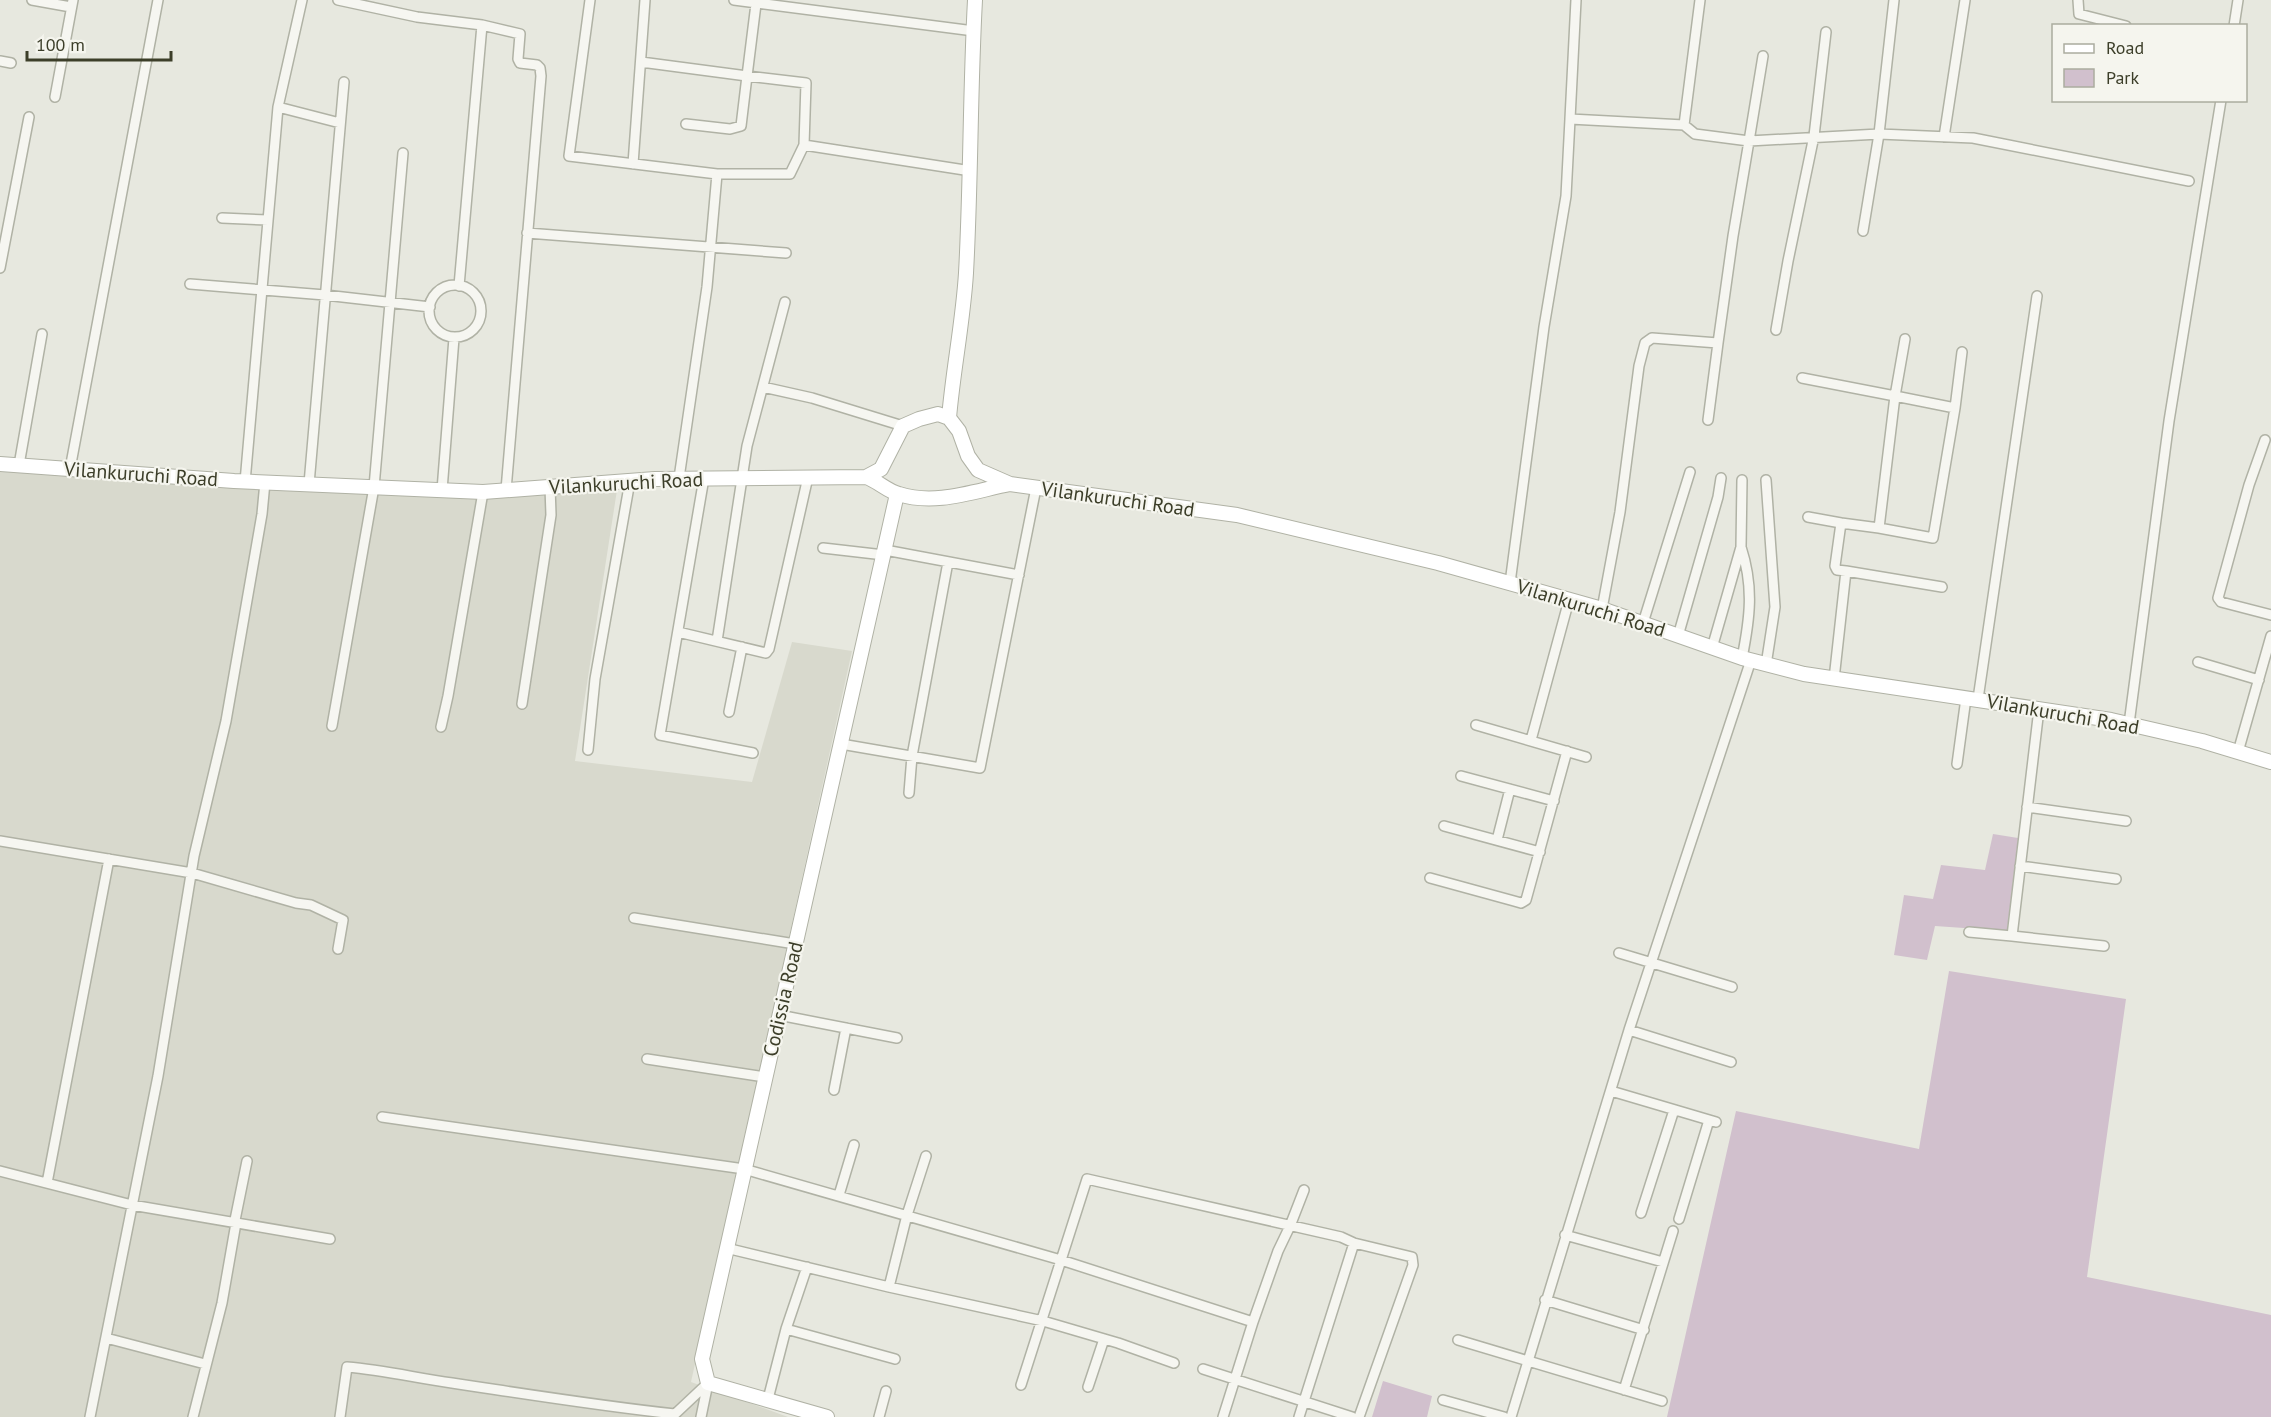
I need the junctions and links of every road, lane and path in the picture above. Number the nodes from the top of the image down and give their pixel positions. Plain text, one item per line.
1 (32, 0) edge
2 (158, 0) edge
3 (302, 0) edge
4 (338, 0) edge
5 (590, 0) edge
6 (645, 0) edge
7 (734, 0) edge
8 (975, 0) edge
9 (1576, 0) edge
10 (1700, 0) edge
11 (1894, 0) edge
12 (1965, 0) edge
13 (2078, 0) edge
14 (2238, 0) edge
15 (780, 3) edge
16 (72, 4) edge
17 (756, 4) junction
18 (2118, 24) edge
19 (2234, 24) edge
20 (482, 25) junction
21 (974, 31) junction
22 (1826, 32) dead end
23 (1763, 56) dead end
24 (0, 61) edge
25 (641, 62) junction
26 (11, 63) dead end
27 (747, 76) junction
28 (344, 82) dead end
29 (54, 96) dead end
30 (2221, 102) edge
31 (278, 107) junction
32 (29, 117) dead end
33 (1570, 119) junction
34 (340, 123) junction
35 (686, 124) dead end
36 (1684, 125) junction
37 (1879, 134) junction
38 (1814, 136) junction
39 (1944, 137) junction
40 (1749, 141) junction
41 (804, 146) junction
42 (403, 153) dead end
43 (633, 164) junction
44 (972, 171) junction
45 (717, 174) junction
46 (2189, 181) dead end
47 (222, 218) dead end
48 (268, 220) junction
49 (1863, 231) dead end
50 (527, 233) junction
51 (711, 248) junction
52 (786, 254) dead end
53 (0, 268) edge
54 (190, 284) dead end
55 (459, 286) junction
56 (262, 290) junction
57 (325, 295) junction
58 (2037, 296) dead end
59 (785, 302) dead end
60 (390, 303) junction
61 (430, 307) junction
62 (1776, 330) dead end
63 (42, 334) dead end
64 (454, 338) junction
65 (1905, 339) dead end
66 (1718, 343) junction
67 (1962, 351) dead end
68 (1802, 378) dead end
69 (763, 387) junction
70 (1895, 396) junction
71 (1955, 408) junction
72 (949, 418) junction
73 (1708, 420) dead end
74 (903, 426) junction
75 (2265, 440) dead end
76 (0, 464) edge
77 (19, 465) junction
78 (70, 469) junction
79 (1690, 472) dead end
80 (808, 477) junction
81 (866, 477) junction
82 (679, 478) junction
83 (704, 478) junction
84 (1721, 478) dead end
85 (741, 480) junction
86 (1742, 480) dead end
87 (1766, 480) dead end
88 (630, 481) junction
89 (245, 482) junction
90 (265, 482) junction
91 (309, 484) junction
92 (1010, 484) junction
93 (374, 487) junction
94 (550, 487) junction
95 (1036, 488) junction
96 (442, 490) junction
97 (506, 490) junction
98 (483, 492) junction
99 (897, 494) junction
100 (1808, 517) dead end
101 (1841, 523) junction
102 (1879, 528) junction
103 (1741, 547) junction
104 (823, 548) dead end
105 (884, 553) junction
106 (948, 562) junction
107 (1846, 571) junction
108 (1019, 575) junction
109 (1510, 583) junction
110 (1942, 587) dead end
111 (1569, 600) junction
112 (1602, 609) junction
113 (2271, 615) edge
114 (1643, 623) junction
115 (678, 632) junction
116 (1678, 636) junction
117 (2271, 636) edge
118 (717, 640) junction
119 (742, 647) junction
120 (1712, 648) junction
121 (1746, 659) junction
122 (2198, 662) dead end
123 (1766, 664) junction
124 (1834, 679) junction
125 (2259, 680) junction
126 (1972, 698) junction
127 (522, 704) dead end
128 (2039, 710) junction
129 (729, 712) dead end
130 (2129, 724) junction
131 (1476, 725) dead end
132 (332, 726) dead end
133 (441, 727) dead end
134 (1531, 740) junction
135 (841, 744) junction
136 (588, 750) dead end
137 (1567, 752) junction
138 (2238, 752) junction
139 (753, 753) dead end
140 (912, 756) junction
141 (1586, 757) dead end
142 (2271, 762) edge
143 (1957, 764) dead end
144 (1461, 776) dead end
145 (1510, 789) junction
146 (909, 793) dead end
147 (1554, 801) junction
148 (2027, 807) junction
149 (2126, 821) dead end
150 (1444, 826) dead end
151 (1497, 840) junction
152 (0, 841) edge
153 (1540, 852) junction
154 (109, 859) junction
155 (2020, 866) junction
156 (191, 873) junction
157 (1430, 878) dead end
158 (2116, 879) dead end
159 (634, 918) dead end
160 (1969, 932) dead end
161 (2012, 936) junction
162 (795, 944) junction
163 (2104, 946) dead end
164 (338, 950) dead end
165 (1619, 952) dead end
166 (1651, 963) junction
167 (1732, 987) dead end
168 (779, 1015) junction
169 (846, 1028) junction
170 (1629, 1030) junction
171 (897, 1038) dead end
172 (647, 1059) dead end
173 (1731, 1062) dead end
174 (765, 1077) junction
175 (834, 1090) dead end
176 (1611, 1091) junction
177 (1674, 1110) junction
178 (382, 1117) dead end
179 (854, 1145) dead end
180 (926, 1155) dead end
181 (247, 1161) dead end
182 (744, 1168) junction
183 (0, 1171) edge
184 (48, 1183) junction
185 (1304, 1190) dead end
186 (839, 1195) junction
187 (132, 1205) junction
188 (1641, 1213) dead end
189 (907, 1215) junction
190 (1679, 1219) dead end
191 (236, 1223) junction
192 (1290, 1226) junction
193 (1673, 1231) dead end
194 (1565, 1235) junction
195 (330, 1239) dead end
196 (1354, 1243) junction
197 (726, 1248) junction
198 (1061, 1260) junction
199 (1664, 1262) junction
200 (807, 1267) junction
201 (889, 1287) junction
202 (1545, 1300) junction
203 (1043, 1321) junction
204 (1253, 1322) junction
205 (786, 1329) junction
206 (1644, 1330) junction
207 (106, 1338) junction
208 (1104, 1339) junction
209 (1458, 1340) dead end
210 (895, 1359) dead end
211 (1527, 1361) junction
212 (1174, 1363) dead end
213 (205, 1364) junction
214 (1203, 1370) dead end
215 (1234, 1380) junction
216 (708, 1383) junction
217 (1021, 1385) dead end
218 (1088, 1387) dead end
219 (1624, 1390) junction
220 (886, 1391) dead end
221 (768, 1399) junction
222 (1443, 1400) dead end
223 (1662, 1401) dead end
224 (1304, 1402) junction
225 (90, 1417) edge
226 (193, 1417) edge
227 (340, 1417) edge
228 (701, 1417) edge
229 (827, 1417) edge
230 (879, 1417) edge
231 (1223, 1417) edge
232 (1299, 1417) edge
233 (1352, 1417) edge
234 (1359, 1417) edge
235 (1504, 1417) edge
236 (1510, 1417) edge

1 - 16 street
2 - 78 street
3 - 31 street
4 - 20 street
5 - 43 street
6 - 25 street
7 - 17 street
8 - 21 main road
9 - 33 street
10 - 36 street
11 - 37 street
12 - 39 street
13 - 18 street
14 - 19 street
15 - 17 street
15 - 21 street
16 - 29 street
17 - 27 street
20 - 50 street
20 - 55 street
21 - 44 main road
22 - 38 street
23 - 40 street
24 - 26 street
25 - 27 street
25 - 43 street
27 - 35 street
27 - 41 street
28 - 34 street
30 - 130 street
31 - 34 street
31 - 48 street
32 - 53 street
33 - 36 street
33 - 109 street
34 - 57 street
36 - 40 street
37 - 38 street
37 - 39 street
37 - 49 street
38 - 40 street
38 - 62 street
39 - 46 street
40 - 66 street
41 - 44 street
41 - 45 street
42 - 60 street
43 - 45 street
44 - 72 main road
45 - 51 street
47 - 48 street
48 - 56 street
50 - 51 street
50 - 97 street
51 - 52 street
51 - 82 street
54 - 56 street
55 - 61 street
55 - 64 street
56 - 57 street
56 - 89 street
57 - 60 street
57 - 91 street
58 - 126 street
59 - 69 street
60 - 61 street
60 - 93 street
61 - 64 street
63 - 77 street
64 - 96 street
65 - 70 street
66 - 73 street
66 - 112 street
67 - 71 street
68 - 70 street
69 - 74 street
69 - 85 street
70 - 71 street
70 - 102 street
71 - 102 street
72 - 74 main road
72 - 92 main road, Vilankuruchi Road
74 - 81 main road
75 - 113 street
76 - 77 main road, Vilankuruchi Road
77 - 78 main road, Vilankuruchi Road
78 - 89 main road, Vilankuruchi Road
79 - 114 street
80 - 81 main road, Vilankuruchi Road
80 - 85 main road, Vilankuruchi Road
80 - 119 street
81 - 99 main road
82 - 83 main road, Vilankuruchi Road
82 - 88 main road, Vilankuruchi Road
83 - 85 main road, Vilankuruchi Road
83 - 115 street
84 - 116 street
85 - 118 street
86 - 103 street
87 - 123 street
88 - 94 main road, Vilankuruchi Road
88 - 136 street
89 - 90 main road, Vilankuruchi Road
90 - 91 main road, Vilankuruchi Road
90 - 156 street
91 - 93 main road, Vilankuruchi Road
92 - 95 main road, Vilankuruchi Road
92 - 99 main road
93 - 96 main road, Vilankuruchi Road
93 - 132 street
94 - 97 main road, Vilankuruchi Road
94 - 127 street
95 - 108 street
95 - 109 main road, Vilankuruchi Road
96 - 98 main road, Vilankuruchi Road
97 - 98 main road, Vilankuruchi Road
98 - 133 street
99 - 105 main road, Codissia Road
100 - 101 street
101 - 102 street
101 - 107 street
103 - 120 street
103 - 121 street
104 - 105 street
105 - 106 street
105 - 135 main road, Codissia Road
106 - 108 street
106 - 140 street
107 - 110 street
107 - 124 street
108 - 140 street
109 - 111 main road, Vilankuruchi Road
111 - 112 main road, Vilankuruchi Road
111 - 134 street
112 - 114 main road, Vilankuruchi Road
114 - 116 main road, Vilankuruchi Road
115 - 118 street
115 - 139 street
116 - 120 main road, Vilankuruchi Road
117 - 125 street
118 - 119 street
119 - 129 street
120 - 121 main road, Vilankuruchi Road
121 - 123 main road, Vilankuruchi Road
121 - 166 street
122 - 125 street
123 - 124 main road, Vilankuruchi Road
124 - 126 main road, Vilankuruchi Road
125 - 138 street
126 - 128 main road, Vilankuruchi Road
126 - 143 street
128 - 130 main road, Vilankuruchi Road
128 - 148 street
130 - 138 main road, Vilankuruchi Road
131 - 134 street
134 - 137 street
135 - 140 street
135 - 162 main road, Codissia Road
137 - 141 street
137 - 147 street
138 - 142 main road, Vilankuruchi Road
140 - 146 street
144 - 145 street
145 - 147 street
145 - 151 street
147 - 153 street
148 - 149 street
148 - 155 street
150 - 151 street
151 - 153 street
152 - 154 street
153 - 157 street
154 - 156 street
154 - 184 street
155 - 158 street
155 - 161 street
156 - 164 street
156 - 187 street
159 - 162 street
160 - 161 street
161 - 163 street
162 - 168 main road, Codissia Road
165 - 166 street
166 - 167 street
166 - 170 street
168 - 169 street
168 - 174 main road, Codissia Road
169 - 171 street
169 - 175 street
170 - 173 street
170 - 176 street
172 - 174 street
174 - 182 main road, Codissia Road
176 - 177 street
176 - 194 street
177 - 188 street
177 - 190 street
178 - 182 street
179 - 186 street
180 - 189 street
181 - 191 street
182 - 186 street
182 - 197 main road, Codissia Road
183 - 184 street
184 - 187 street
185 - 192 street
186 - 189 street
187 - 191 street
187 - 207 street
189 - 198 street
189 - 201 street
191 - 195 street
191 - 213 street
192 - 196 street
192 - 198 street
192 - 204 street
193 - 199 street
194 - 199 street
194 - 202 street
196 - 224 street
196 - 234 street
197 - 200 street
197 - 216 main road, Codissia Road
198 - 203 street
198 - 204 street
199 - 206 street
200 - 201 street
200 - 205 street
201 - 203 street
202 - 206 street
202 - 211 street
203 - 208 street
203 - 217 street
204 - 215 street
205 - 210 street
205 - 221 street
206 - 219 street
207 - 213 street
207 - 225 street
208 - 212 street
208 - 218 street
209 - 211 street
211 - 219 street
211 - 236 street
213 - 226 street
214 - 215 street
215 - 224 street
215 - 231 street
216 - 221 main road
216 - 227 street
216 - 228 street
219 - 223 street
220 - 230 street
221 - 229 main road
222 - 235 street
224 - 232 street
224 - 233 street

